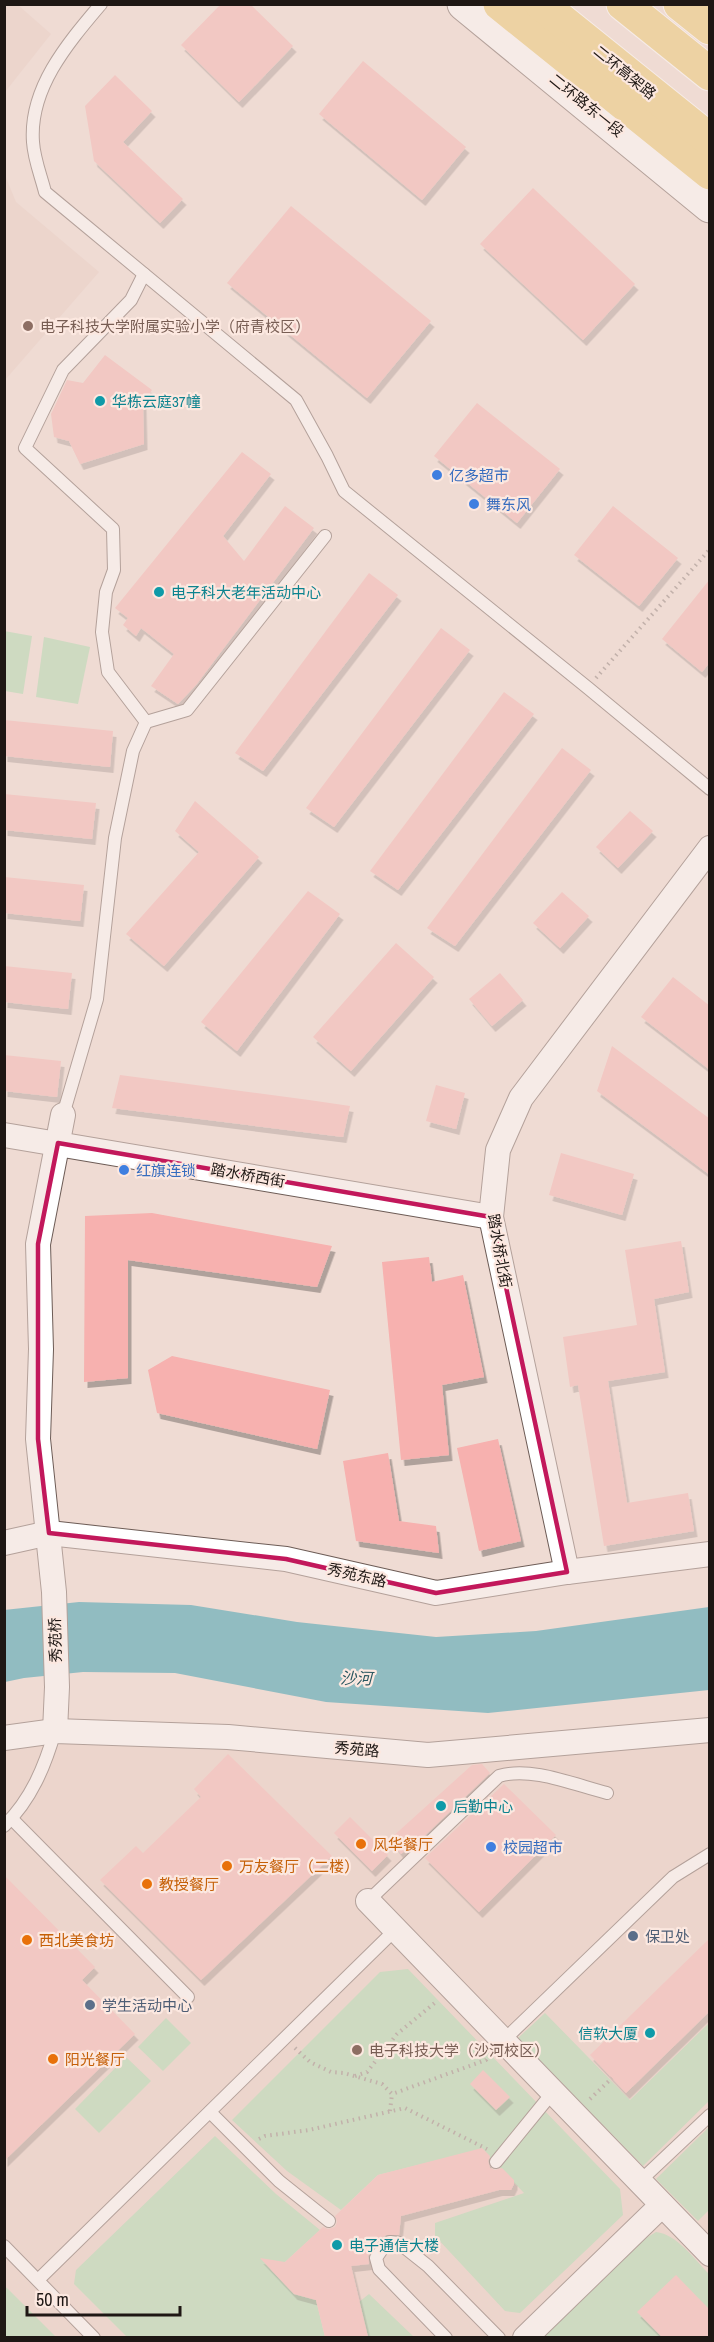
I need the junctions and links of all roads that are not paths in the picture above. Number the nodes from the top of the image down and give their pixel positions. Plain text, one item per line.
1 (101, 4) edge
2 (464, 4) edge
3 (500, 4) edge
4 (541, 4) edge
5 (623, 4) edge
6 (680, 4) edge
7 (705, 4) edge
8 (710, 9) edge
9 (710, 28) edge
10 (710, 74) edge
11 (710, 140) edge
12 (710, 173) edge
13 (710, 206) edge
14 (144, 274) junction
15 (325, 536) dead end
16 (146, 722) junction
17 (710, 789) edge
18 (710, 848) edge
19 (63, 1115) joint
20 (4, 1135) edge
21 (57, 1143) junction
22 (491, 1217) junction
23 (49, 1533) junction
24 (4, 1544) edge
25 (710, 1554) edge
26 (567, 1572) junction
27 (710, 1730) edge
28 (55, 1731) junction
29 (4, 1738) edge
30 (607, 1793) dead end
31 (8, 1822) edge
32 (710, 1854) edge
33 (368, 1901) joint
34 (395, 1930) junction
35 (188, 1997) dead end
36 (503, 2041) junction
37 (553, 2092) junction
38 (210, 2112) junction
39 (710, 2115) edge
40 (499, 2159) road end
41 (639, 2182) junction
42 (662, 2205) junction
43 (329, 2221) dead end
44 (4, 2246) edge
45 (710, 2254) edge
46 (38, 2280) junction
47 (94, 2337) edge
48 (446, 2337) edge
49 (499, 2337) edge
50 (525, 2337) edge

1 - 14 lane
2 - 13 main road, 二环路东一段
3 - 12 highway
4 - 11 highway, 二环高架路
5 - 10 highway
6 - 9 highway
7 - 8 main road
14 - 16 lane
14 - 17 lane
15 - 16 lane
16 - 19 lane
18 - 22 street, 踏水桥北街
19 - 21 street, 秀苑桥
20 - 21 street, 踏水桥西街
21 - 22 street, 踏水桥西街
21 - 23 street, 秀苑桥
22 - 26 street, 踏水桥北街
23 - 24 street, 秀苑东路
23 - 26 street, 秀苑东路
23 - 28 street, 秀苑桥
25 - 26 street, 秀苑东路
27 - 28 street, 秀苑路
28 - 29 street, 秀苑路
28 - 31 lane
30 - 33 lane
31 - 35 lane
32 - 36 lane
33 - 34 street
34 - 36 street
34 - 38 lane
36 - 37 street
37 - 40 lane
37 - 41 street
38 - 43 lane
38 - 46 lane
39 - 41 lane
41 - 42 street
42 - 45 street
42 - 50 street
44 - 46 lane
46 - 47 lane
48 - 49 lane

